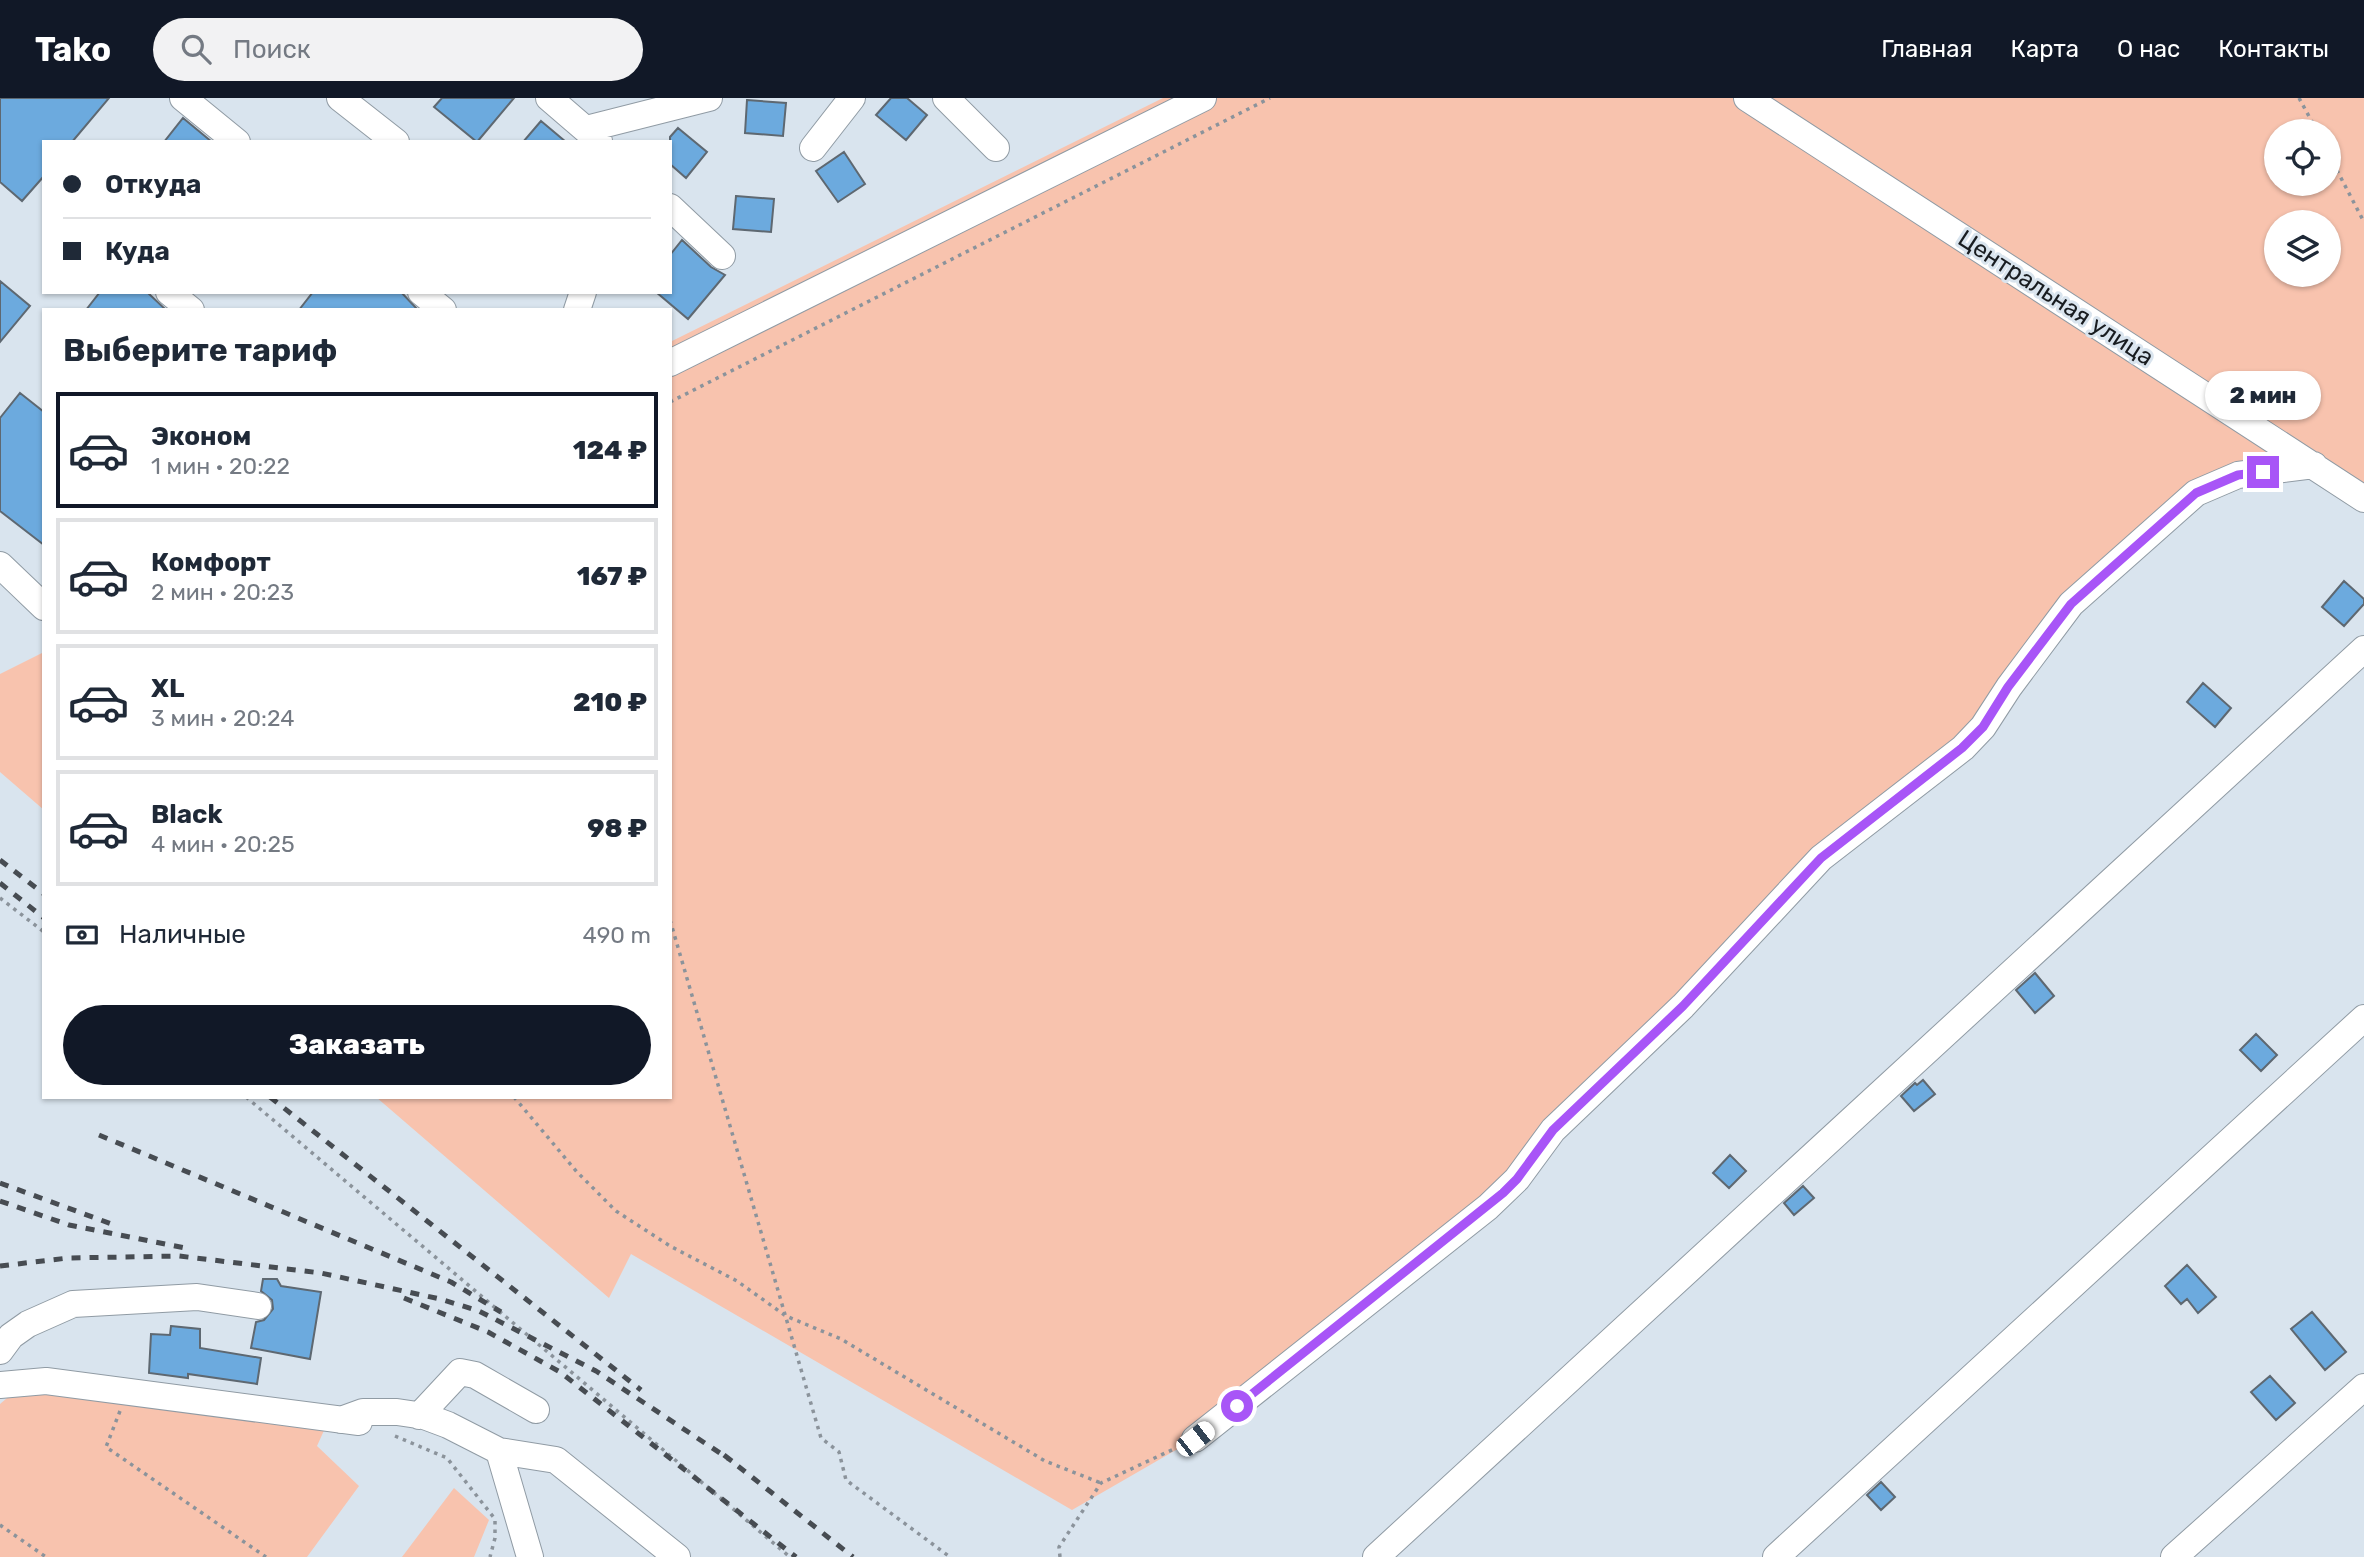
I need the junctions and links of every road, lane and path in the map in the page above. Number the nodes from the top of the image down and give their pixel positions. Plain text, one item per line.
1 (183, 98) edge
2 (340, 98) edge
3 (549, 98) edge
4 (709, 98) edge
5 (852, 98) edge
6 (946, 98) edge
7 (1203, 98) edge
8 (1270, 98) edge
9 (1747, 98) edge
10 (2299, 98) edge
11 (2310, 119) edge
12 (593, 135) edge
13 (235, 140) edge
14 (393, 140) edge
15 (813, 148) dead end
16 (996, 148) dead end
17 (2341, 178) edge
18 (672, 209) edge
19 (2364, 222) edge
20 (722, 256) dead end
21 (171, 294) edge
22 (423, 294) edge
23 (189, 308) edge
24 (441, 308) edge
25 (672, 362) edge
26 (672, 401) edge
27 (2314, 465) junction
28 (2364, 499) edge
29 (0, 565) edge
30 (42, 605) edge
31 (2364, 649) edge
32 (0, 898) edge
33 (672, 927) edge
34 (42, 930) edge
35 (2364, 1018) edge
36 (248, 1099) edge
37 (516, 1099) edge
38 (258, 1306) dead end
39 (786, 1316) junction
40 (0, 1351) edge
41 (0, 1385) edge
42 (2364, 1387) edge
43 (127, 1391) junction
44 (536, 1410) dead end
45 (419, 1416) junction
46 (341, 1420) junction
47 (368, 1424) joint
48 (1195, 1439) joint
49 (499, 1451) junction
50 (1101, 1483) junction
51 (0, 1525) edge
52 (46, 1557) edge
53 (266, 1557) edge
54 (490, 1557) edge
55 (530, 1557) edge
56 (677, 1557) edge
57 (790, 1557) edge
58 (950, 1557) edge
59 (1060, 1557) edge
60 (1376, 1557) edge
61 (1776, 1557) edge
62 (2174, 1557) edge

1 - 13 street
2 - 14 street
3 - 12 street
4 - 12 street
5 - 15 street
6 - 16 street
7 - 25 street
8 - 26 path
9 - 27 street, Центральная улица
10 - 11 path
17 - 19 path
18 - 20 street
21 - 23 street
22 - 24 street
27 - 28 street, Центральная улица
27 - 48 street
29 - 30 street
31 - 60 street
32 - 34 path
33 - 39 path
35 - 61 street
36 - 57 path
37 - 39 path
38 - 40 street
39 - 50 path
39 - 58 path
41 - 43 street
42 - 62 street
43 - 46 street
43 - 53 path
44 - 45 street
45 - 46 street
45 - 49 street
46 - 47 street
47 - 54 path
48 - 50 path
49 - 55 street
49 - 56 street
50 - 59 path
51 - 52 path

